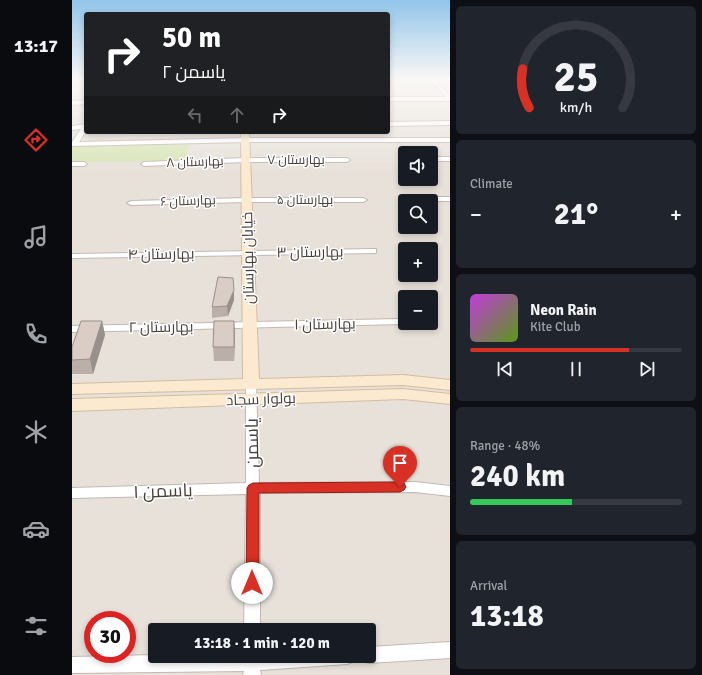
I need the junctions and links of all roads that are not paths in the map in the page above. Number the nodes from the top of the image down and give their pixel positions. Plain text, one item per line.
1 (450, 123) edge
2 (390, 124) edge
3 (84, 127) edge
4 (72, 128) edge
5 (84, 130) edge
6 (245, 136) edge
7 (450, 140) edge
8 (74, 144) edge
9 (438, 159) edge
10 (450, 159) edge
11 (245, 160) junction
12 (347, 160) dead end
13 (72, 164) edge
14 (84, 164) dead end
15 (144, 164) dead end
16 (438, 199) edge
17 (450, 199) edge
18 (246, 200) junction
19 (363, 200) dead end
20 (131, 203) dead end
21 (373, 251) dead end
22 (248, 253) junction
23 (73, 256) edge
24 (398, 322) edge
25 (249, 326) junction
26 (72, 329) edge
27 (251, 383) junction
28 (450, 385) edge
29 (72, 389) edge
30 (450, 399) edge
31 (251, 400) junction
32 (72, 405) edge
33 (253, 488) junction
34 (450, 491) edge
35 (72, 493) edge
36 (252, 623) edge
37 (450, 650) edge
38 (376, 655) edge
39 (264, 663) edge
40 (252, 664) edge
41 (72, 665) edge

1 - 2 street
3 - 4 street
5 - 8 street
6 - 7 street
6 - 8 street
6 - 11 main road, خیابان بهارستان
9 - 10 street
11 - 12 street, بهارستان ۷
11 - 15 street, بهارستان ۸
11 - 18 main road, خیابان بهارستان
13 - 14 street
16 - 17 street
18 - 19 street, بهارستان ۵
18 - 20 street, بهارستان ۶
18 - 22 main road, خیابان بهارستان
21 - 22 street, بهارستان ۳
22 - 23 street, بهارستان ۴
22 - 25 main road, خیابان بهارستان
24 - 25 street, بهارستان ۱
25 - 26 street, بهارستان ۲
25 - 27 main road, خیابان بهارستان
27 - 28 main road, بولوار سجاد
27 - 29 main road, بولوار سجاد
27 - 31 street, یاسمن
30 - 31 main road, بولوار سجاد
31 - 32 main road, بولوار سجاد
31 - 33 street, یاسمن
33 - 34 street, یاسمن ۱
33 - 35 street, یاسمن ۱
33 - 36 street, یاسمن
37 - 38 street
39 - 40 street
40 - 41 street

